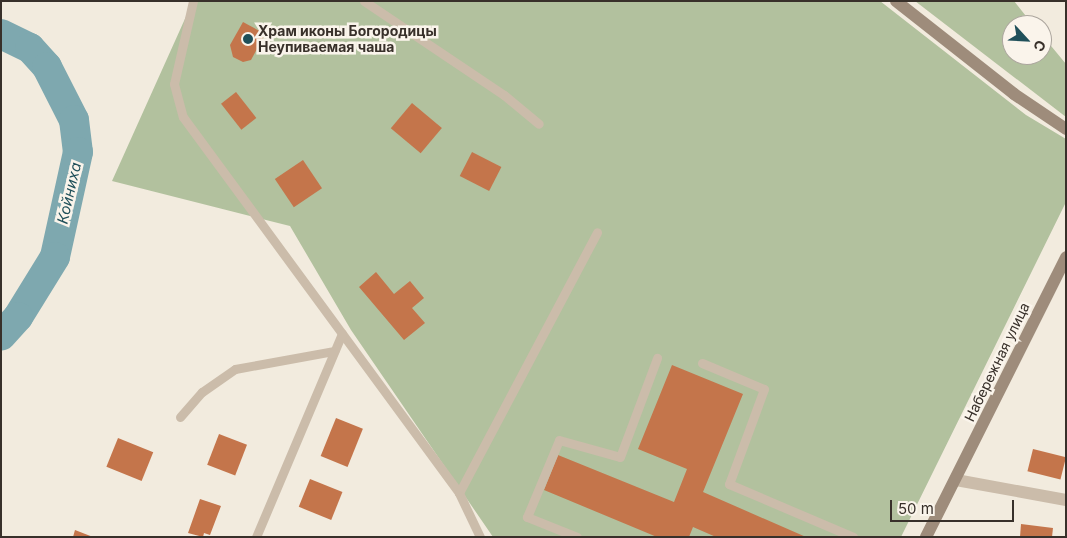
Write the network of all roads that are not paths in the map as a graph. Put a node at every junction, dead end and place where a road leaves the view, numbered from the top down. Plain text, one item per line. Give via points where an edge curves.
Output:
1 (192, 1) edge
2 (364, 1) edge
3 (896, 1) edge
4 (539, 124) dead end
5 (1066, 129) edge
6 (597, 232) dead end
7 (1066, 257) edge
8 (342, 333) junction
9 (334, 351) junction
10 (657, 358) dead end
11 (702, 362) dead end
12 (180, 417) dead end
13 (956, 480) junction
14 (459, 493) junction
15 (1066, 500) edge
16 (256, 537) edge
17 (480, 537) edge
18 (577, 537) edge
19 (853, 537) edge
20 (926, 537) edge

1 - 8 lane via 174,84 183,117
2 - 4 lane via 497,90
3 - 5 street via 1014,94
6 - 14 lane
7 - 13 street, Набережная улица
8 - 9 lane
8 - 14 lane
9 - 12 lane via 235,369 202,392
9 - 16 lane
10 - 18 lane via 620,457 559,440 526,517
11 - 19 lane via 764,389 729,484
13 - 15 street
13 - 20 street, Набережная улица
14 - 17 lane

